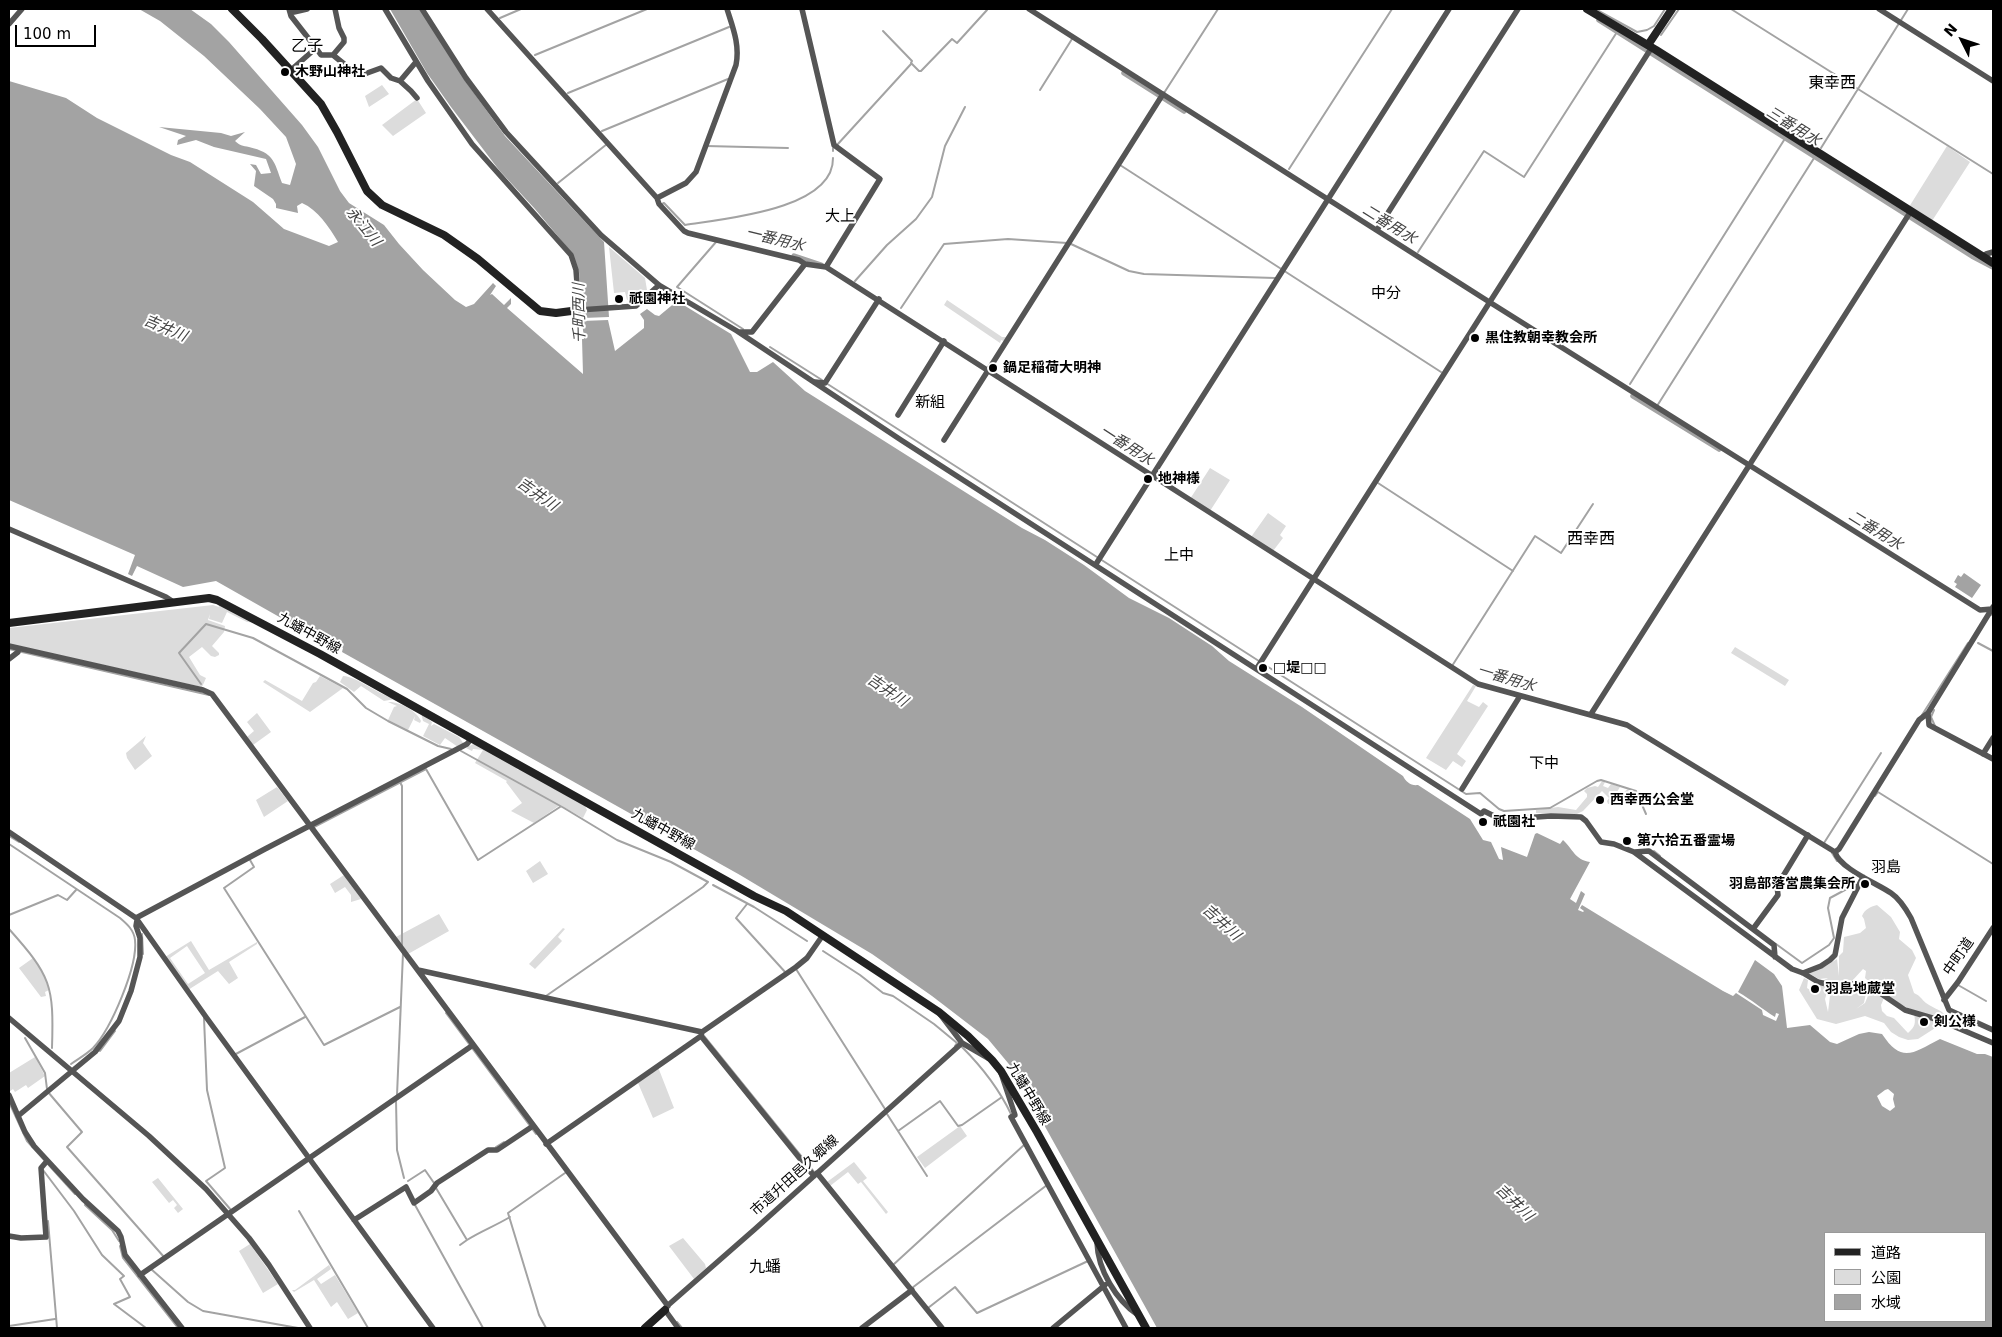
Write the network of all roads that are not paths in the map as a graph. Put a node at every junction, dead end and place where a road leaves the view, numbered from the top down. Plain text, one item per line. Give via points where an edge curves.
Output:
1 (22, 9) edge
2 (232, 9) edge
3 (307, 9) edge
4 (335, 9) edge
5 (385, 9) edge
6 (422, 9) edge
7 (487, 9) edge
8 (727, 9) edge
9 (802, 9) edge
10 (1028, 9) edge
11 (1448, 9) edge
12 (1518, 9) edge
13 (1587, 9) edge
14 (1672, 9) edge
15 (1879, 9) edge
16 (290, 10) edge
17 (9, 24) edge
18 (316, 48) junction
19 (1649, 49) junction
20 (333, 55) junction
21 (416, 62) junction
22 (291, 70) junction
23 (400, 81) junction
24 (1993, 81) edge
25 (1162, 96) junction
26 (417, 98) dead end
27 (1326, 200) junction
28 (658, 201) junction
29 (1911, 211) junction
30 (1377, 230) junction
31 (1993, 252) edge
32 (1983, 256) junction
33 (1993, 263) edge
34 (805, 264) junction
35 (824, 267) junction
36 (659, 284) junction
37 (878, 300) junction
38 (1489, 303) junction
39 (579, 310) junction
40 (737, 331) junction
41 (943, 342) junction
42 (988, 371) junction
43 (813, 382) junction
44 (898, 416) dead end
45 (944, 440) dead end
46 (1749, 464) junction
47 (1152, 476) junction
48 (9, 529) edge
49 (1098, 560) junction
50 (1313, 580) junction
51 (175, 603) junction
52 (1993, 608) edge
53 (9, 623) edge
54 (9, 646) edge
55 (18, 650) junction
56 (9, 658) edge
57 (1259, 664) junction
58 (1519, 697) junction
59 (1928, 713) junction
60 (1590, 714) junction
61 (1993, 738) edge
62 (472, 739) junction
63 (1983, 754) junction
64 (1993, 759) edge
65 (1462, 789) dead end
66 (309, 827) junction
67 (9, 832) edge
68 (1808, 836) junction
69 (1634, 852) junction
70 (1835, 852) junction
71 (1863, 878) junction
72 (137, 919) junction
73 (1754, 928) junction
74 (1993, 928) edge
75 (823, 935) junction
76 (1775, 957) junction
77 (419, 972) junction
78 (1803, 973) junction
79 (1944, 1000) junction
80 (939, 1012) junction
81 (9, 1018) edge
82 (1993, 1030) edge
83 (702, 1034) junction
84 (962, 1043) junction
85 (1993, 1043) edge
86 (472, 1046) junction
87 (992, 1060) junction
88 (72, 1070) junction
89 (1001, 1071) junction
90 (9, 1095) edge
91 (18, 1116) junction
92 (532, 1127) junction
93 (546, 1144) junction
94 (309, 1158) junction
95 (45, 1162) junction
96 (815, 1175) junction
97 (228, 1214) junction
98 (354, 1220) junction
99 (9, 1236) edge
100 (1097, 1238) junction
101 (140, 1275) junction
102 (1105, 1284) junction
103 (910, 1291) junction
104 (666, 1308) junction
105 (1140, 1316) junction
106 (182, 1328) edge
107 (310, 1328) edge
108 (433, 1328) edge
109 (645, 1328) edge
110 (678, 1328) edge
111 (862, 1328) edge
112 (942, 1328) edge
113 (1053, 1328) edge
114 (1126, 1328) edge
115 (1146, 1328) edge

1 - 17 street
2 - 22 main road
3 - 16 street
4 - 20 street via 344,42
5 - 21 street
6 - 36 street via 466,78 506,132 601,235
7 - 28 street
8 - 28 street via 737,40 736,65 696,172 686,183
9 - 35 street via 834,145 880,179
10 - 25 street
11 - 27 street
12 - 30 street
13 - 19 main road
14 - 19 main road
15 - 24 street
16 - 18 street via 291,16
18 - 20 street via 321,55
18 - 22 street
19 - 29 main road
19 - 38 street
20 - 23 street via 359,76 381,68 391,78
21 - 23 street
21 - 39 street via 472,144 571,255 576,270
22 - 39 main road via 321,104 367,191 382,205 444,235 540,310
23 - 26 street
25 - 27 street
25 - 42 street
27 - 30 street
27 - 47 street
28 - 34 street via 688,233
29 - 32 main road
29 - 46 street
30 - 38 street
31 - 32 street
32 - 33 main road
34 - 35 street
34 - 40 street via 752,332
35 - 37 street
36 - 39 street via 636,306
36 - 40 street
37 - 41 street
37 - 43 street via 825,382
38 - 46 street
38 - 50 street
40 - 43 street
41 - 42 street
41 - 44 street
42 - 45 street
42 - 47 street
43 - 49 street
46 - 52 street via 1980,610
46 - 60 street
47 - 49 street
47 - 50 street
48 - 51 street
49 - 57 street
50 - 57 street
50 - 58 street via 1478,684
51 - 53 main road, 九蟠中野線
51 - 62 main road, 九蟠中野線 via 209,598 221,601
52 - 59 street
54 - 55 street
55 - 56 street
55 - 66 street via 209,692
57 - 69 street via 1481,814 1509,819 1580,817 1601,842
58 - 60 street
58 - 65 street
59 - 63 street via 1929,725
59 - 70 street via 1919,720
60 - 68 street via 1627,725
61 - 63 street
62 - 66 street
62 - 75 main road, 九蟠中野線 via 786,911
63 - 64 street
66 - 72 street
66 - 77 street
67 - 72 street
68 - 70 street
68 - 73 street via 1777,886 1778,895
69 - 73 street via 1649,851
69 - 76 street
70 - 71 street via 1838,859
71 - 78 street via 1842,918 1835,955 1821,966
71 - 79 street via 1892,893 1903,905
72 - 88 street via 140,957 119,1021 100,1047
72 - 94 street
73 - 76 street via 1774,945
74 - 79 street, 中町道
75 - 80 main road, 九蟠中野線
75 - 83 street via 807,958
76 - 78 street
77 - 83 street
77 - 86 street
78 - 85 street via 1818,982 1854,984 1880,993 1905,1010 1939,1020
79 - 82 street via 1950,1011
80 - 84 street
80 - 87 main road, 九蟠中野線
81 - 88 street
83 - 93 street
83 - 96 street
84 - 87 street
84 - 96 street, 市道升田邑久郷線
86 - 92 street
86 - 94 street
87 - 89 main road, 九蟠中野線
88 - 91 street
88 - 97 street via 183,1166
89 - 100 main road, 九蟠中野線
89 - 102 street via 1015,1115 1011,1117
90 - 91 street
91 - 95 street
92 - 93 street
92 - 98 street via 497,1150 488,1150 414,1202 406,1187
93 - 104 street
94 - 97 street
94 - 98 street
95 - 99 street via 41,1168 46,1237
95 - 101 street via 118,1231 125,1255
96 - 103 street
96 - 104 street, 市道升田邑久郷線
97 - 101 street
97 - 107 street via 269,1265
98 - 108 street
100 - 102 street
100 - 105 main road, 九蟠中野線
101 - 106 street
102 - 105 street
102 - 113 street
102 - 114 street
103 - 111 street
103 - 112 street
104 - 109 main road, 市道升田邑久郷線
104 - 110 street
105 - 115 main road, 九蟠中野線

